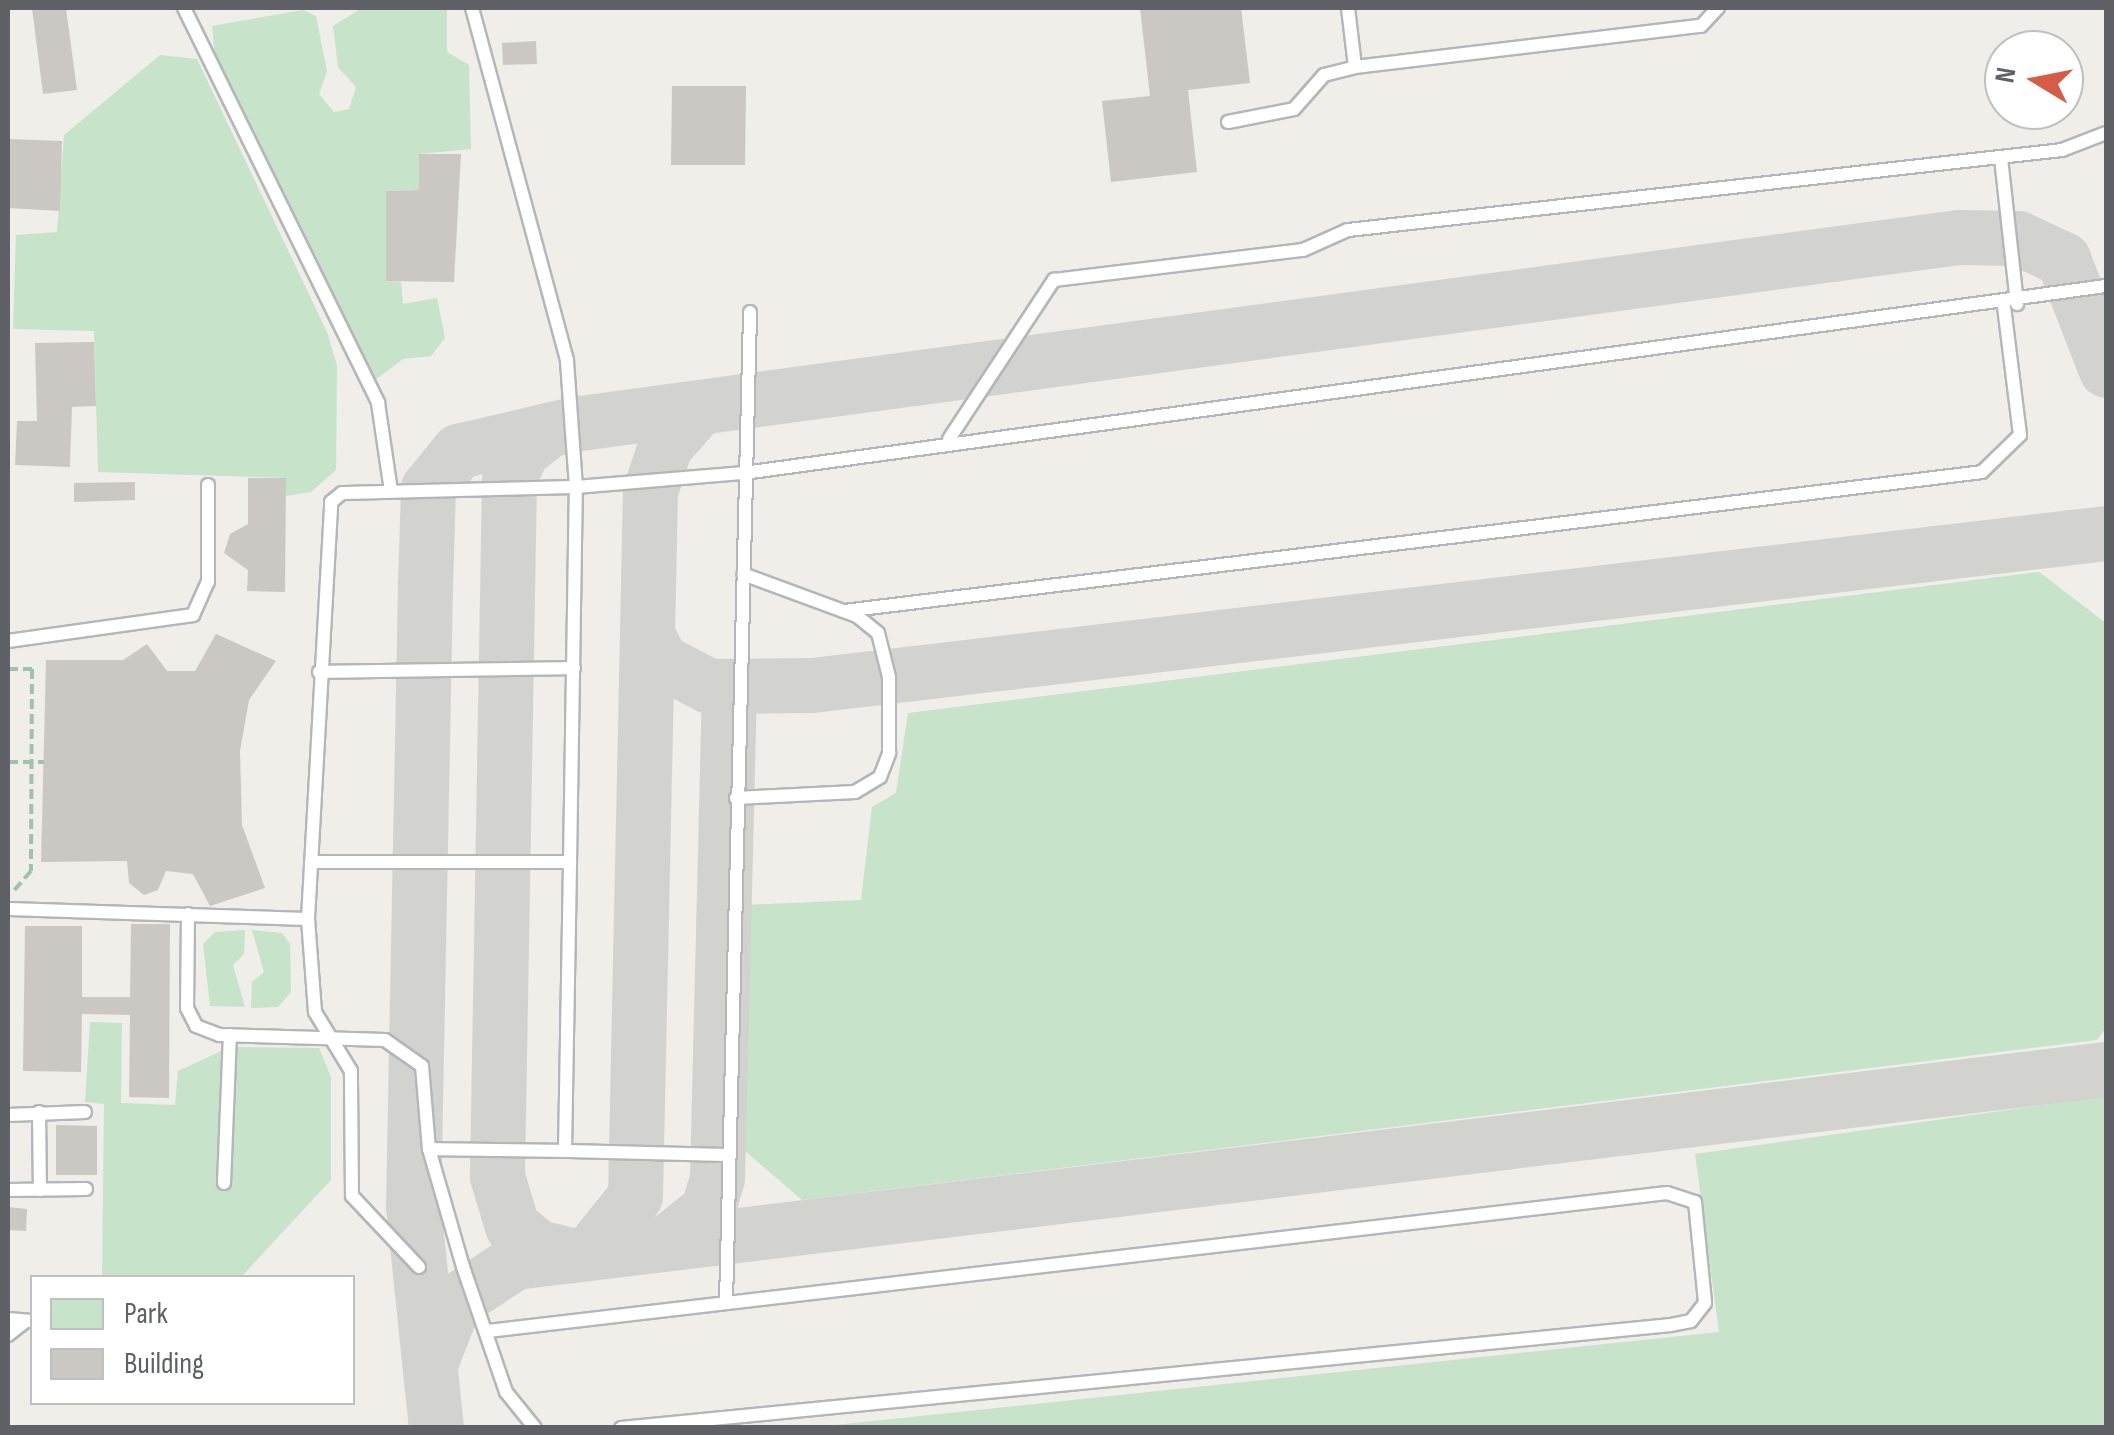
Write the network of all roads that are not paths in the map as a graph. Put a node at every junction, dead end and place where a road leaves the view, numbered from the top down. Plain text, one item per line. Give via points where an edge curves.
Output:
1 (184, 8) edge
2 (472, 8) edge
3 (1348, 8) edge
4 (1718, 8) edge
5 (1355, 67) junction
6 (1228, 122) dead end
7 (2106, 133) edge
8 (2001, 158) junction
9 (2106, 286) edge
10 (2010, 305) junction
11 (750, 312) dead end
12 (949, 439) junction
13 (744, 472) junction
14 (208, 485) dead end
15 (576, 487) junction
16 (391, 491) junction
17 (743, 574) junction
18 (844, 610) junction
19 (8, 640) edge
20 (574, 668) junction
21 (319, 672) junction
22 (736, 798) junction
23 (311, 862) junction
24 (570, 862) junction
25 (8, 909) edge
26 (188, 914) junction
27 (308, 919) junction
28 (324, 1034) junction
29 (230, 1035) junction
30 (39, 1112) junction
31 (85, 1112) dead end
32 (8, 1114) edge
33 (429, 1149) junction
34 (565, 1150) junction
35 (729, 1155) junction
36 (224, 1183) dead end
37 (86, 1189) dead end
38 (8, 1190) edge
39 (40, 1190) junction
40 (419, 1267) dead end
41 (726, 1304) junction
42 (8, 1320) edge
43 (30, 1321) edge
44 (488, 1331) junction
45 (8, 1336) edge
46 (535, 1428) edge
47 (621, 1428) edge

1 - 16 lane via 378,403
2 - 15 lane via 567,360
3 - 5 lane
4 - 5 lane via 1701,26
5 - 6 lane via 1324,76 1294,109
7 - 8 lane
8 - 10 lane
8 - 12 lane via 1348,230 1303,250 1054,280
9 - 10 lane
10 - 12 lane
10 - 18 lane via 2020,436 1982,472
11 - 13 lane
12 - 13 lane
13 - 15 lane
13 - 17 lane
14 - 19 lane via 208,582 193,616
15 - 16 lane
15 - 20 lane
16 - 21 lane via 331,502
17 - 18 lane
17 - 22 lane
18 - 22 lane via 867,623 886,650 886,767 855,792
20 - 21 lane
20 - 24 lane
21 - 23 lane
22 - 35 lane
23 - 24 lane
23 - 27 lane
24 - 34 lane
25 - 26 lane
26 - 27 lane
26 - 29 lane via 187,1008 196,1026
27 - 28 lane
28 - 29 lane
28 - 33 lane via 392,1041 417,1060
28 - 40 lane via 351,1071 352,1196
29 - 36 lane
30 - 31 lane
30 - 32 lane
30 - 39 lane
33 - 34 lane
33 - 44 lane
34 - 35 lane
35 - 41 lane
37 - 39 lane
38 - 39 lane
41 - 44 lane
41 - 47 lane via 1680,1192 1696,1202 1706,1290 1702,1312 1671,1325
42 - 43 lane
43 - 45 lane
44 - 46 lane via 506,1392

